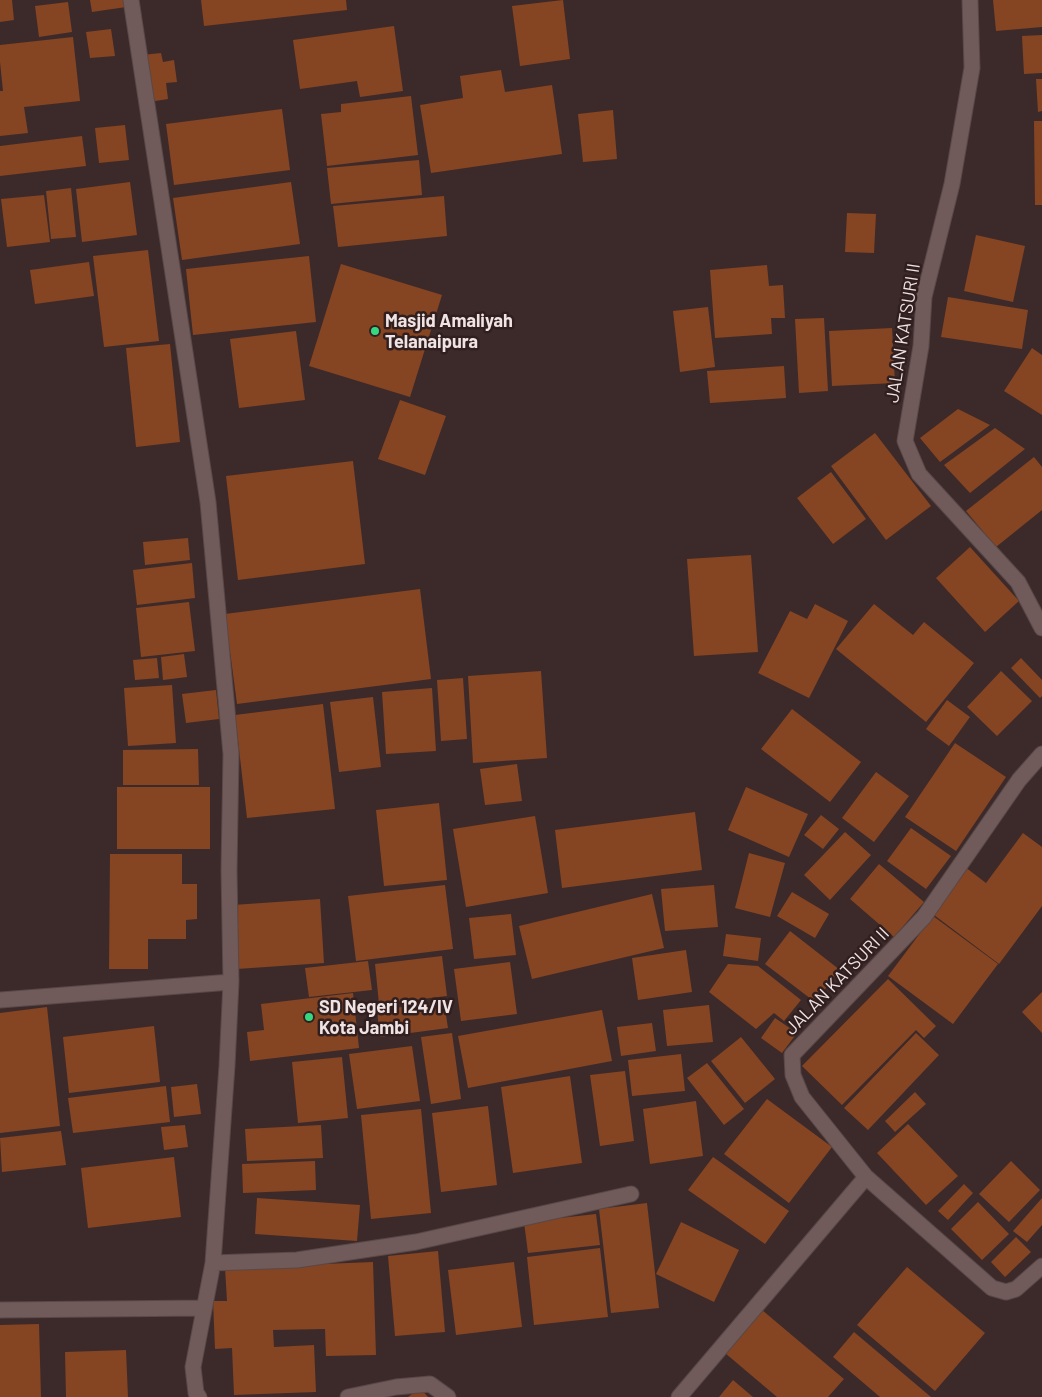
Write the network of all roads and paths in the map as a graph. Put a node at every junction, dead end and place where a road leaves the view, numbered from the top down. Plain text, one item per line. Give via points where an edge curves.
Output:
1 (131, 0) edge
2 (970, 0) edge
3 (1042, 628) edge
4 (1042, 754) edge
5 (231, 982) junction
6 (0, 1000) edge
7 (866, 1177) junction
8 (631, 1194) dead end
9 (213, 1263) junction
10 (1042, 1266) edge
11 (204, 1308) junction
12 (0, 1310) edge
13 (199, 1397) edge
14 (348, 1397) edge
15 (448, 1397) edge
16 (679, 1397) edge

1 - 5 street via 208,502 231,754
2 - 3 street, JALAN KATSURI II via 972,68 952,184 924,297 921,346 905,441 919,474 1018,582
4 - 7 street, JALAN KATSURI II via 1019,780 924,917 792,1055 793,1075 802,1097
5 - 6 street
5 - 9 street
7 - 10 street, JALAN KATSURI II via 992,1288 1006,1292 1016,1289
7 - 16 street
8 - 9 street via 416,1242 297,1260
9 - 11 street
11 - 12 street
11 - 13 street via 193,1367
14 - 15 street via 430,1384

